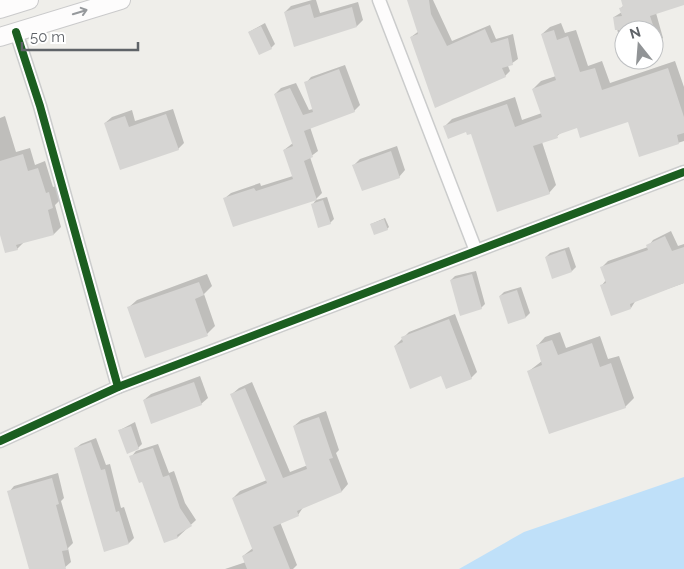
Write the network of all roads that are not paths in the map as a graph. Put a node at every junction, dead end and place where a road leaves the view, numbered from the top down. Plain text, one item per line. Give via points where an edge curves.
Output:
1 (29, 0) edge
2 (121, 0) edge
3 (379, 0) edge
4 (0, 9) edge
5 (8, 35) edge
6 (684, 172) edge
7 (476, 252) junction
8 (118, 387) junction
9 (0, 441) edge

1 - 4 main road
5 -> 2 main road
3 - 7 street
5 - 8 street via 40,106
6 - 7 street
7 - 8 street
8 - 9 street

